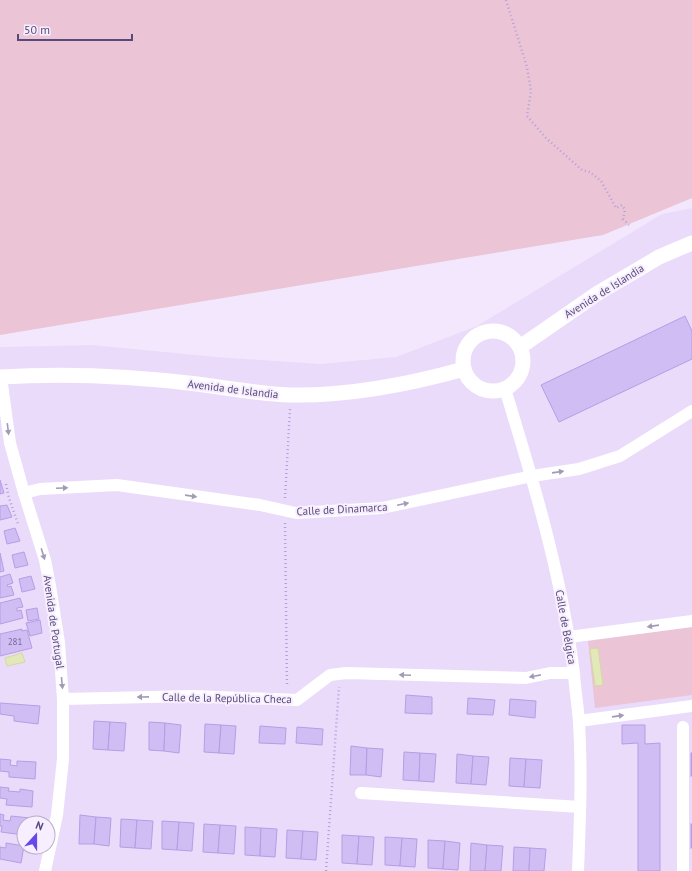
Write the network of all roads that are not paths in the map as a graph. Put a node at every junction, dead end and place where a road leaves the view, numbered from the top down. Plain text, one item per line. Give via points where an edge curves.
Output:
1 (692, 243) edge
2 (520, 347) junction
3 (464, 369) junction
4 (1, 377) edge
5 (505, 389) junction
6 (692, 411) edge
7 (532, 476) junction
8 (24, 493) junction
9 (692, 621) edge
10 (569, 637) junction
11 (573, 673) junction
12 (64, 699) junction
13 (692, 706) edge
14 (579, 721) junction
15 (683, 727) dead end
16 (361, 792) dead end
17 (688, 803) edge
18 (580, 807) junction
19 (45, 871) edge
20 (578, 871) edge
21 (683, 871) edge

1 - 2 street, Avenida de Islandia via 659,257 598,293
2 - 3 street via 503,333 482,333 467,346 463,357
2 - 5 street via 523,358 522,371 515,382
3 - 4 street, Avenida de Islandia via 394,386 344,393 290,395 112,377
3 - 5 street via 467,377 477,386 491,391
4 -> 8 street, Avenida de Portugal via 10,443
5 - 7 street, Calle de Bélgica
7 -> 6 street, Calle de Dinamarca via 579,469 620,456
8 -> 7 street, Calle de Dinamarca via 40,489 117,485 260,505 296,513 382,508
7 - 10 street, Calle de Bélgica via 555,566
8 -> 12 street, Avenida de Portugal via 45,560 59,643
9 -> 10 street
10 - 11 street, Calle de Bélgica
11 -> 12 street, Calle de la República Checa via 526,678 346,673 330,675 298,700 192,696
11 - 14 street, Calle de Bélgica
12 - 19 street, Avenida de Portugal via 57,815
14 -> 13 street
14 - 18 street, Calle de Bélgica
15 - 17 street
16 - 18 street
17 - 21 street
18 - 20 street, Calle de Bélgica

